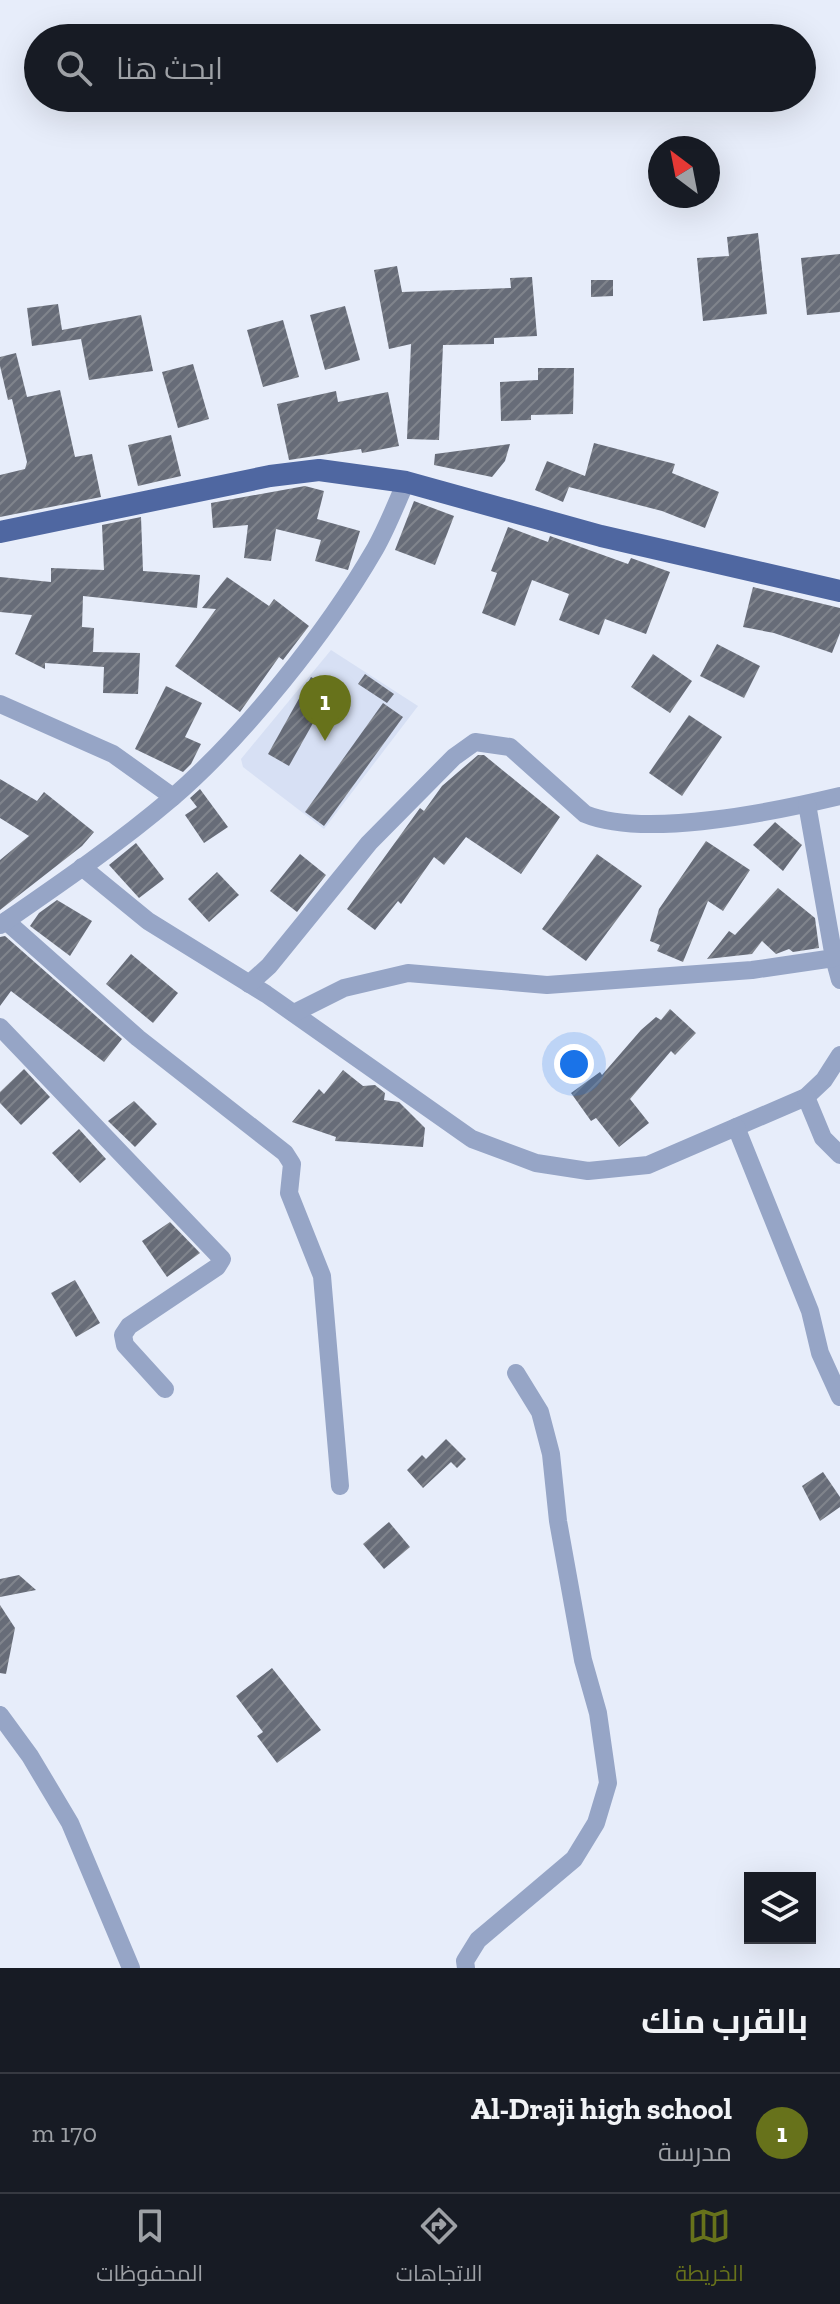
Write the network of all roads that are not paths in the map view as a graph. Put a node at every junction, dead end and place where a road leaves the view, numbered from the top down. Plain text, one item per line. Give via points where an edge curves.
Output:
1 (406, 482) junction
2 (543, 519) junction
3 (0, 532) edge
4 (840, 576) edge
5 (840, 591) edge
6 (0, 704) edge
7 (840, 796) edge
8 (173, 797) junction
9 (807, 804) junction
10 (82, 867) junction
11 (3, 923) edge
12 (834, 958) junction
13 (840, 980) edge
14 (249, 984) junction
15 (294, 1013) junction
16 (0, 1027) edge
17 (840, 1055) edge
18 (806, 1097) junction
19 (736, 1127) junction
20 (840, 1155) edge
21 (516, 1373) dead end
22 (165, 1389) dead end
23 (840, 1397) edge
24 (340, 1486) dead end
25 (0, 1715) edge
26 (131, 1968) edge
27 (466, 1968) edge

1 - 2 main road
1 - 3 main road via 319,470 297,472
1 - 8 street via 376,547 321,631 223,749
2 - 4 main road via 598,524
2 - 5 main road
6 - 8 street via 113,754
7 - 9 street
8 - 10 street
9 - 12 street
9 - 14 street via 713,819 597,819 510,747 475,742 369,843
10 - 11 street
10 - 14 street via 148,921
11 - 24 street via 292,1164 289,1193 322,1276
12 - 13 street
12 - 15 street via 752,970 547,985 408,973 344,988
14 - 15 street
15 - 19 street via 472,1139 536,1163 588,1171 648,1165
16 - 22 street via 222,1259 123,1335 125,1345
17 - 18 street
18 - 19 street
18 - 20 street via 823,1138
19 - 23 street
21 - 27 street via 540,1412 551,1454 558,1521 608,1783 596,1823 574,1859 478,1940
25 - 26 street via 70,1823

